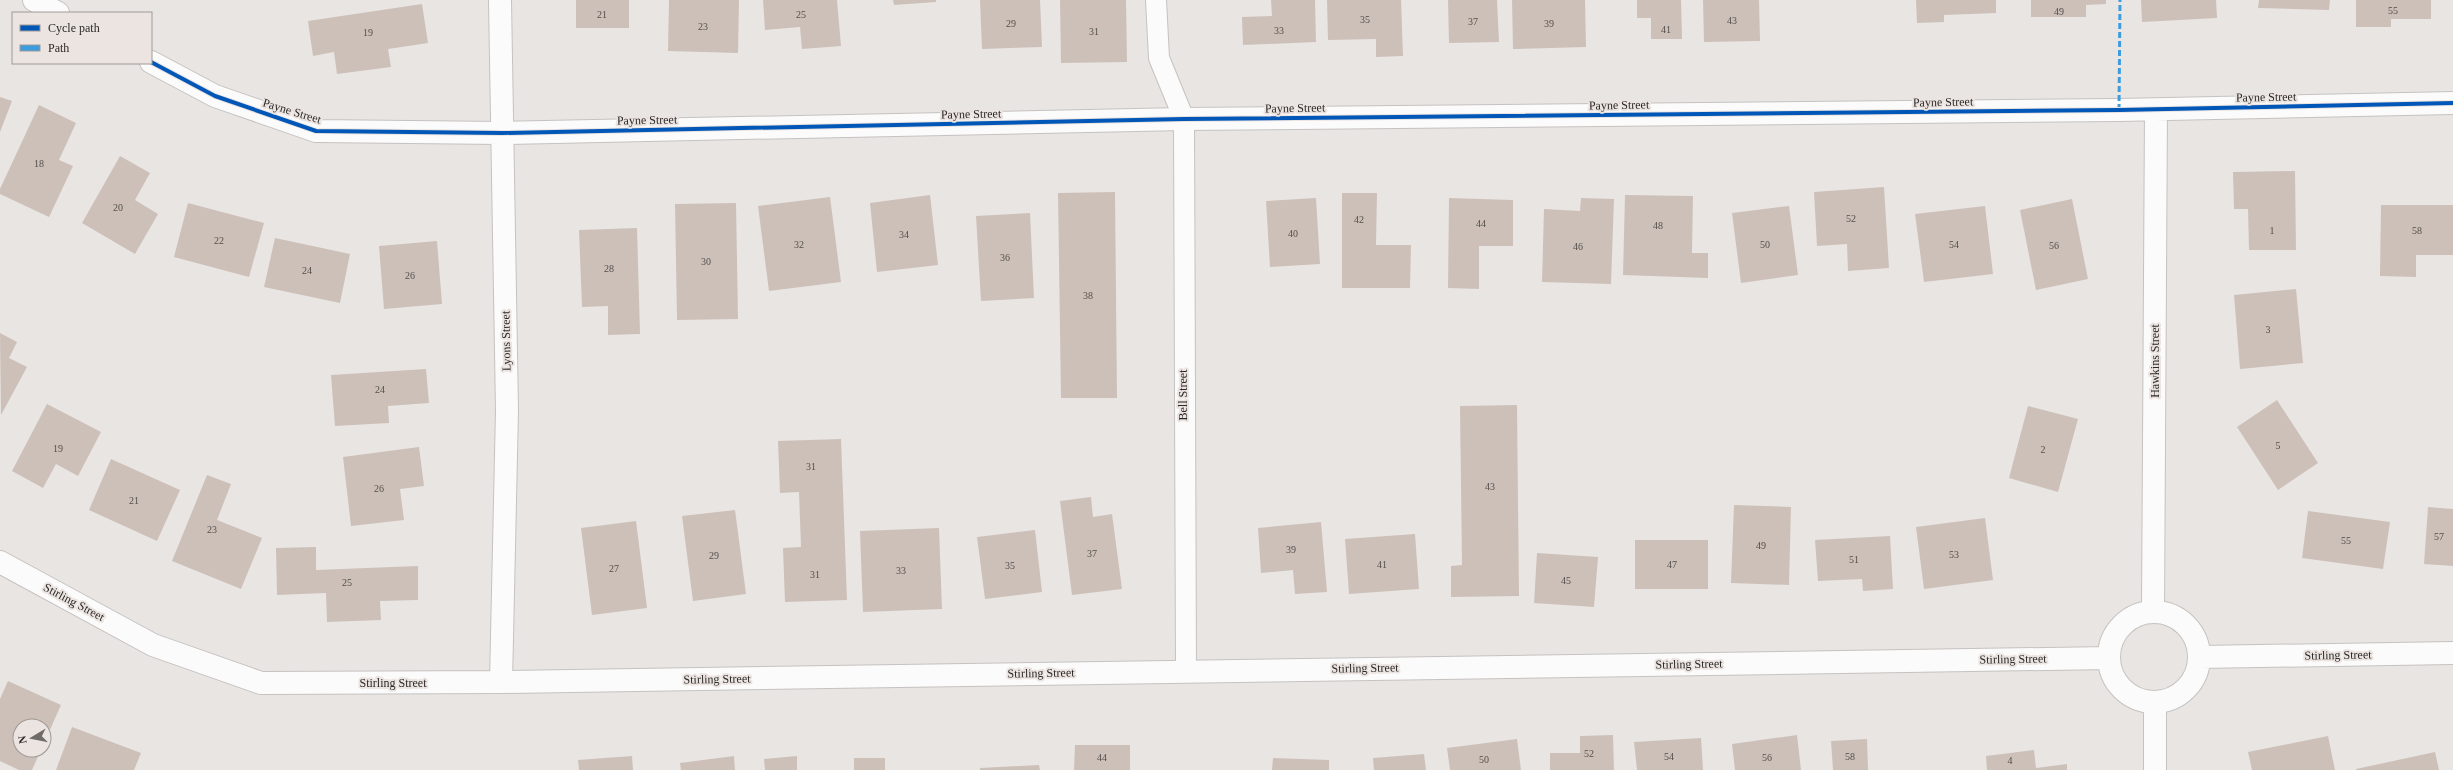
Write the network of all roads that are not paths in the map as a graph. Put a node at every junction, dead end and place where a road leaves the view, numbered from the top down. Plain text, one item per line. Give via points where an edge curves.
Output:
1 (34, 0) edge
2 (500, 0) edge
3 (1156, 0) edge
4 (56, 12) edge
5 (152, 63) edge
6 (2453, 103) edge
7 (2156, 110) junction
8 (1184, 119) junction
9 (502, 134) junction
10 (0, 562) edge
11 (2153, 612) junction
12 (2453, 653) edge
13 (2200, 657) junction
14 (2109, 658) junction
15 (1186, 671) junction
16 (501, 682) junction
17 (2155, 702) junction
18 (2155, 770) edge

1 - 4 street
2 - 9 street, Lyons Street
3 - 8 lane via 1159,58
5 - 9 street, Payne Street via 215,96 316,131
6 - 7 street, Payne Street
7 - 8 street, Payne Street
7 - 11 street, Hawkins Street
8 - 9 street, Payne Street
8 - 15 lane, Bell Street
9 - 16 street, Lyons Street via 507,410
10 - 16 street, Stirling Street via 153,645 261,683
11 - 13 street via 2167,614 2180,620 2197,642
11 - 14 street via 2140,614 2127,621 2117,631 2111,644
12 - 13 street, Stirling Street
13 - 17 street via 2191,683 2175,696
14 - 15 street, Stirling Street
14 - 17 street via 2115,678 2128,694 2141,700
15 - 16 street, Stirling Street
17 - 18 street

